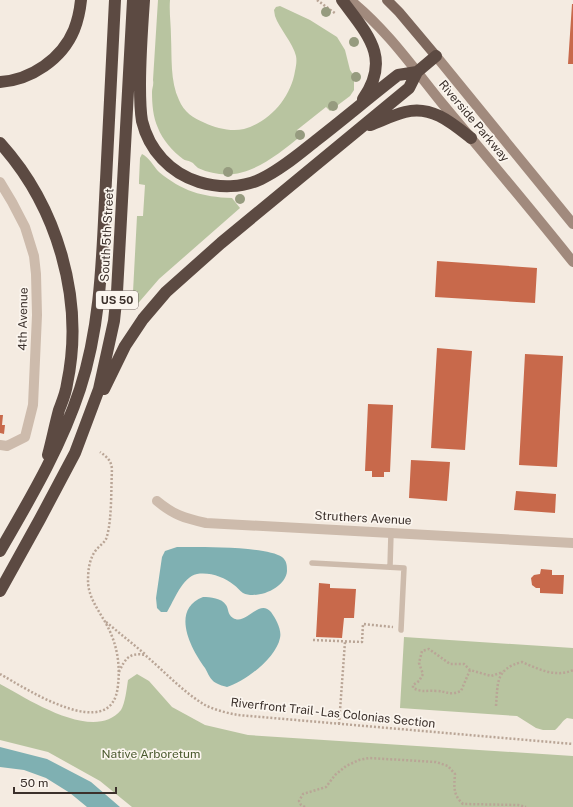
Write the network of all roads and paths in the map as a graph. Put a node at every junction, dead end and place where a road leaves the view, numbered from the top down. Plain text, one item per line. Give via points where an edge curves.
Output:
1 (81, 0) edge
2 (115, 0) edge
3 (133, 0) edge
4 (144, 0) edge
5 (342, 0) edge
6 (350, 0) edge
7 (387, 0) edge
8 (436, 56) junction
9 (417, 72) junction
10 (0, 82) edge
11 (356, 108) junction
12 (361, 128) junction
13 (471, 138) junction
14 (0, 143) edge
15 (0, 182) edge
16 (573, 224) edge
17 (573, 262) edge
18 (80, 438) junction
19 (0, 445) edge
20 (100, 452) dead end
21 (42, 479) junction
22 (157, 501) dead end
23 (391, 533) junction
24 (573, 543) edge
25 (0, 551) edge
26 (312, 563) dead end
27 (390, 568) junction
28 (0, 591) edge
29 (104, 620) junction
30 (401, 628) joint
31 (313, 640) dead end
32 (345, 642) junction
33 (145, 655) junction
34 (470, 670) junction
35 (573, 670) edge
36 (119, 672) junction
37 (503, 672) junction
38 (0, 674) edge
39 (496, 706) dead end
40 (339, 724) junction
41 (573, 744) edge
42 (305, 807) edge
43 (526, 807) edge

1 - 10 highway via 74,30 51,62 21,78
2 - 21 highway, South 5th Street / US 50 via 102,259 95,322 81,388 65,432
3 - 18 highway, South 5th Street / US 50 via 115,314 99,389
4 - 11 highway via 140,61 142,120 149,140 163,160 191,180 238,186 261,179 284,165
5 - 11 highway via 370,41 376,61 370,88
6 - 9 main road, Riverside Parkway via 380,26
7 - 8 main road, Riverside Parkway
8 - 9 highway
8 - 16 main road, Riverside Parkway
9 - 11 highway via 398,75
9 - 12 highway via 409,88
9 - 13 main road, Riverside Parkway
12 - 13 highway via 405,112 418,110 443,117
12 - 18 highway via 221,243 154,304 125,346
13 - 17 main road, Riverside Parkway
14 - 21 highway via 25,175 49,218 69,290 73,335 68,384
15 - 19 street, 4th Avenue via 25,227 34,256 37,315 33,405 25,437 7,446
18 - 28 highway, South 5th Street / US 50 via 75,453
20 - 29 path via 107,457 112,469 109,526 107,537 91,559 88,581 92,600
21 - 25 highway, South 5th Street / US 50
22 - 23 street, Struthers Avenue via 170,512 206,523
23 - 24 street, Struthers Avenue
23 - 27 lane
26 - 27 lane
27 - 30 lane via 404,568
29 - 33 path, Riverfront Trail - Las Colonias Section
29 - 36 path via 116,647
30 - 32 path via 363,624 362,642
31 - 32 path
32 - 40 path
33 - 36 path via 133,654 123,663
33 - 40 path, Riverfront Trail - Las Colonias Section via 192,695 216,709 238,715
34 - 34 path via 464,664 450,664 429,649 422,651 419,663 424,674 413,684 413,688 422,692 454,694 461,691
34 - 37 path via 491,676
35 - 37 path via 537,670 522,662
36 - 38 path via 114,701 108,707 87,713 72,710 46,699
37 - 39 path via 498,679
40 - 41 path, Riverfront Trail - Las Colonias Section
42 - 43 path via 299,800 303,794 326,787 346,766 369,758 436,762 448,766 455,774 456,798 463,804 518,804

